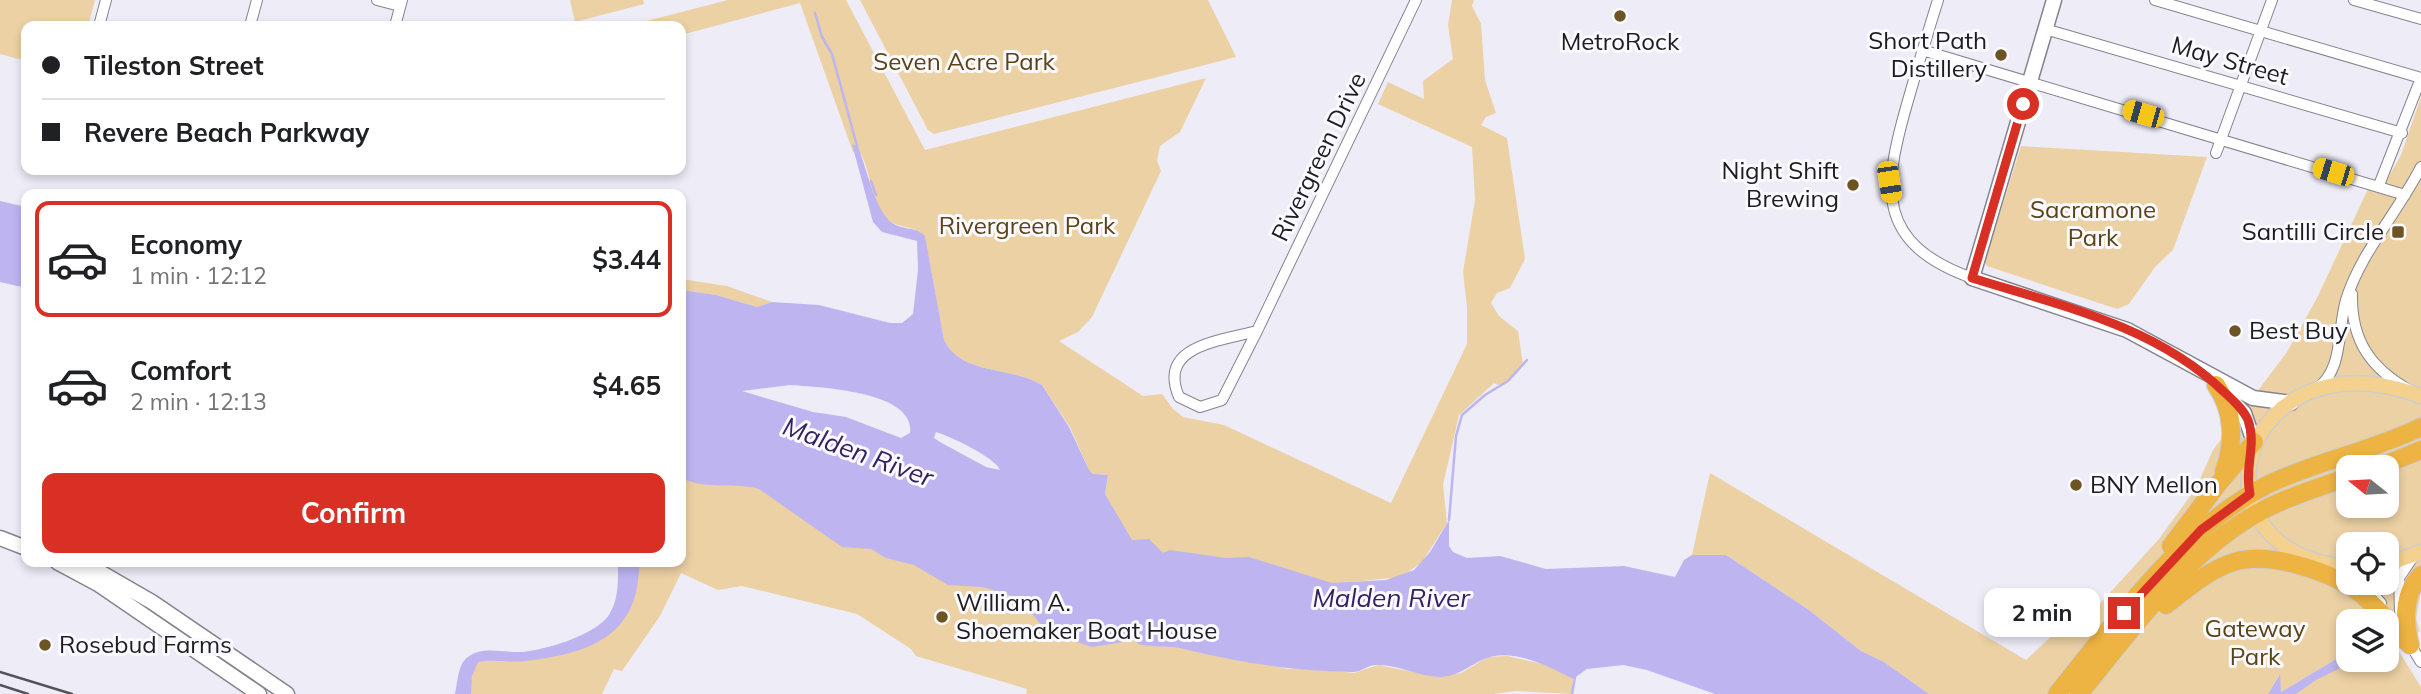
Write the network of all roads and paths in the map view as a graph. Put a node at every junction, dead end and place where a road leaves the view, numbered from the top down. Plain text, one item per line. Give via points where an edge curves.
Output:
1 (106, 0) edge
2 (257, 0) edge
3 (377, 0) edge
4 (1416, 0) edge
5 (1938, 0) edge
6 (2054, 0) edge
7 (2272, 0) edge
8 (2354, 0) edge
9 (2155, 1) edge
10 (401, 3) edge
11 (2421, 19) edge
12 (100, 21) edge
13 (251, 21) edge
14 (396, 21) edge
15 (2045, 29) junction
16 (2260, 32) junction
17 (1923, 50) junction
18 (2421, 78) edge
19 (2029, 82) junction
20 (2241, 86) junction
21 (2402, 133) junction
22 (2222, 138) junction
23 (2216, 153) dead end
24 (2421, 167) edge
25 (2379, 185) junction
26 (2405, 195) junction
27 (2357, 275) junction
28 (1972, 278) junction
29 (1257, 331) junction
30 (2200, 369) junction
31 (2216, 384) junction
32 (2312, 392) junction
33 (2421, 396) edge
34 (2291, 403) junction
35 (2421, 427) edge
36 (2254, 442) junction
37 (2421, 450) edge
38 (2399, 459) edge
39 (2336, 482) edge
40 (2218, 484) junction
41 (2250, 494) junction
42 (2258, 513) junction
43 (0, 538) edge
44 (21, 546) edge
45 (2419, 553) edge
46 (2315, 560) junction
47 (2399, 560) edge
48 (2336, 564) edge
49 (66, 567) edge
50 (88, 567) edge
51 (2336, 569) edge
52 (2421, 575) edge
53 (2372, 595) edge
54 (2106, 635) junction
55 (2123, 641) junction
56 (2410, 645) junction
57 (2421, 662) edge
58 (259, 694) edge
59 (287, 694) edge
60 (2057, 694) edge
61 (2079, 694) edge

1 - 12 street
2 - 13 street
3 - 10 street
4 - 29 street, Rivergreen Drive
5 - 17 street
6 - 15 main road
7 - 16 street
8 - 11 street
9 - 16 street
10 - 14 street
15 - 19 main road
15 - 20 street, May Street
16 - 18 street
16 - 20 street
17 - 19 street
17 - 28 street via 1892,155 1890,191 1903,230 1934,262
18 - 21 street
19 - 22 street
19 - 28 main road
20 - 21 street, May Street
20 - 22 street
21 - 25 street
22 - 23 street
22 - 25 street
24 - 26 street
25 - 26 street
26 - 27 street
27 - 32 street via 2344,308 2333,372
27 - 33 street via 2352,312 2363,349 2382,372
28 - 30 main road via 2116,325
29 - 29 street, Rivergreen Drive via 1188,351 1176,364 1173,382 1180,397 1200,407 1222,400
30 - 31 main road
30 - 34 main road via 2253,398
31 - 36 main road via 2244,413
31 - 40 highway via 2232,431 2229,457
32 - 33 main road via 2371,384
32 - 34 main road
34 - 36 main road via 2267,422
35 - 41 highway
36 - 40 highway
36 - 41 main road via 2248,471
37 - 38 highway
39 - 42 highway
40 - 54 highway
41 - 42 main road
41 - 54 highway via 2194,536
42 - 46 main road via 2278,538
42 - 55 highway via 2204,554
43 - 44 main road
45 - 47 main road
45 - 56 street via 2404,566 2399,582 2400,612
46 - 48 main road
46 - 51 street
49 - 58 main road
50 - 59 main road via 152,602
52 - 56 highway via 2408,599
53 - 56 street
54 - 60 highway
55 - 56 highway via 2208,574 2257,558 2285,562 2351,588
55 - 61 highway
56 - 57 street

